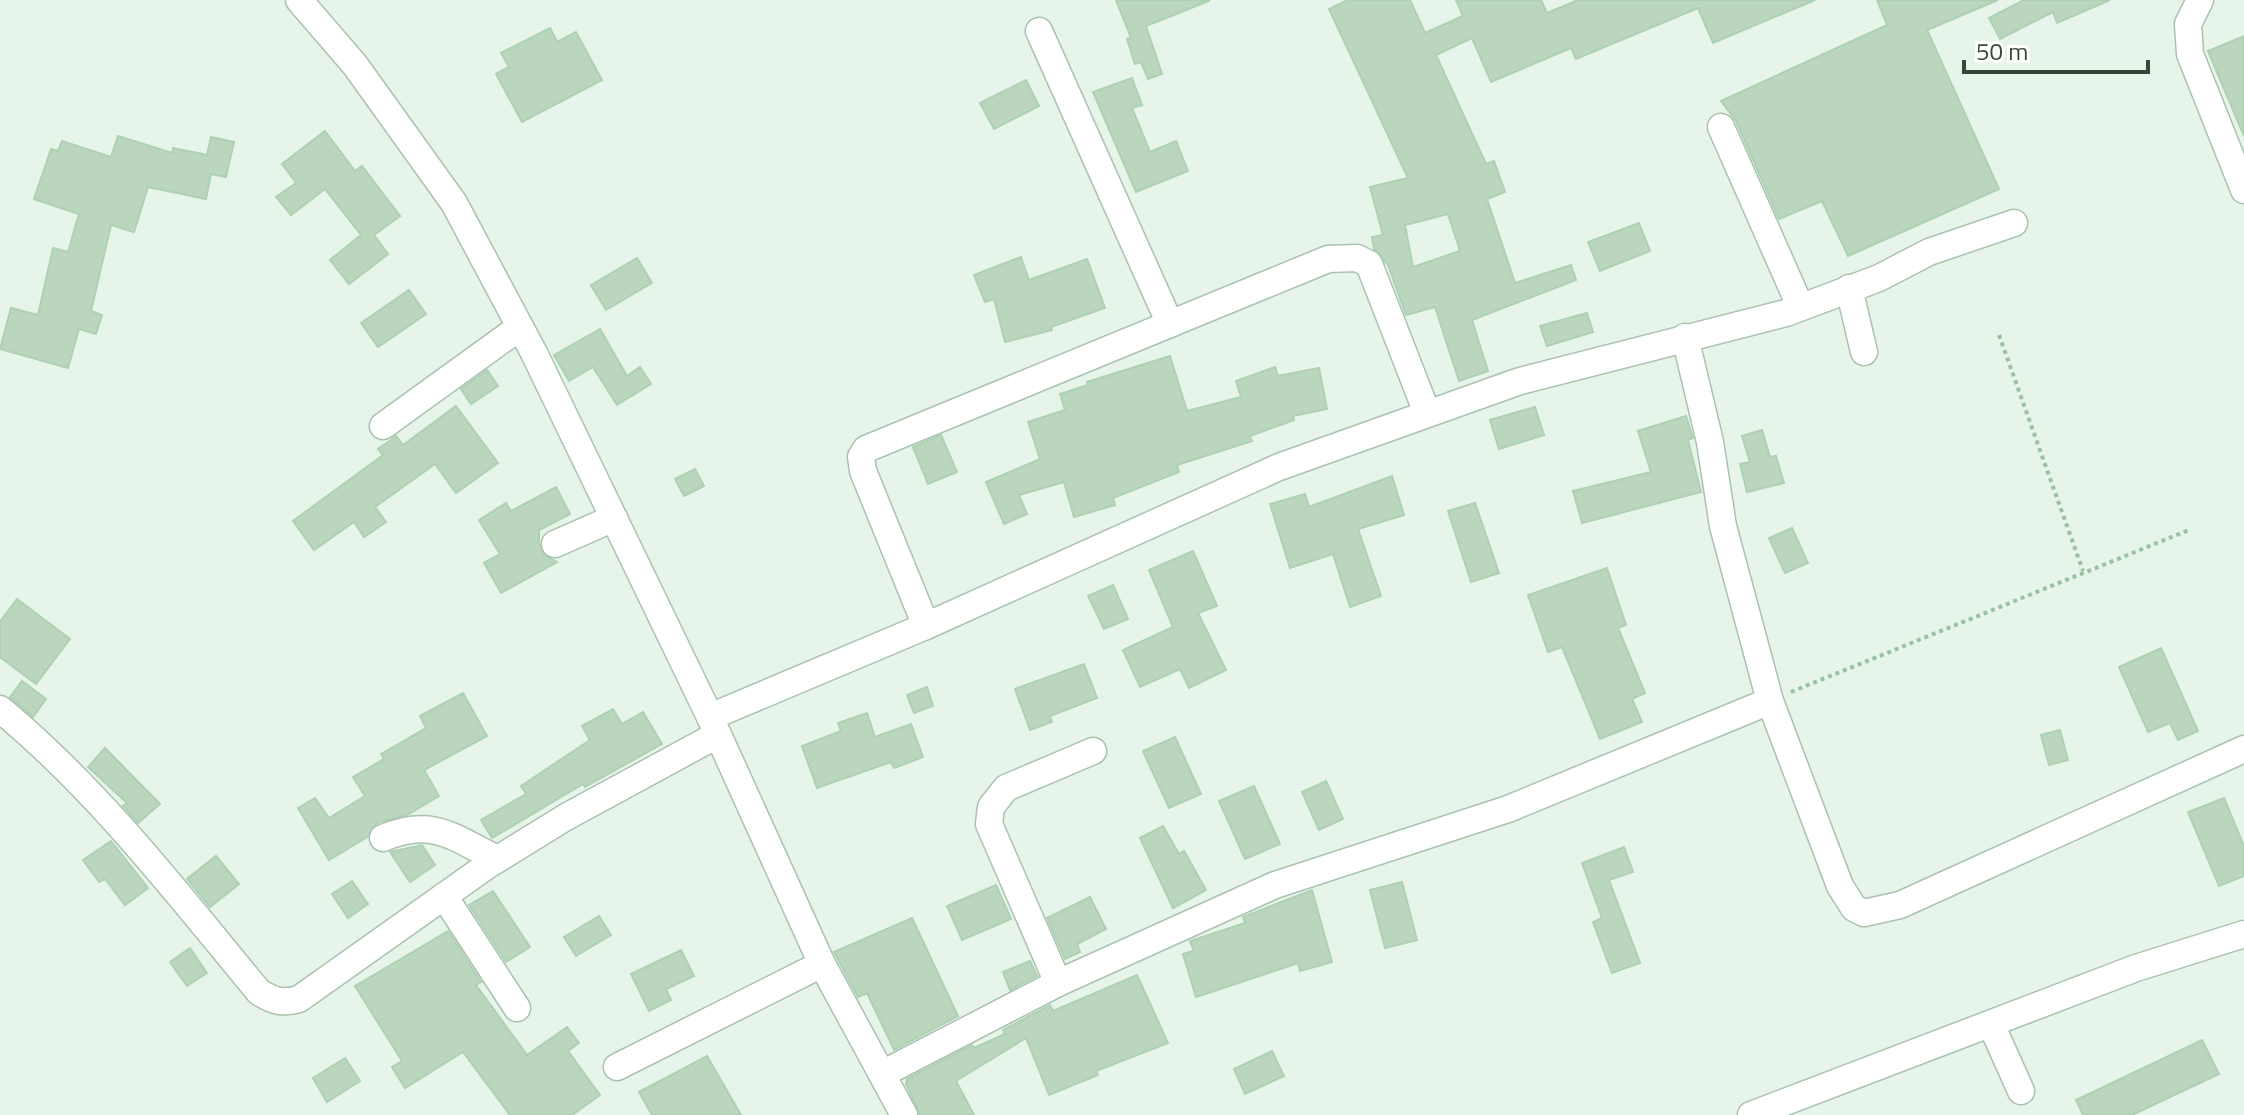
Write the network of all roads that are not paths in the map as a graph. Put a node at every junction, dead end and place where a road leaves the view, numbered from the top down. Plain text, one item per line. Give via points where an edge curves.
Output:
1 (299, 0) edge
2 (2200, 0) edge
3 (1039, 31) dead end
4 (1721, 127) dead end
5 (2244, 190) edge
6 (2014, 223) dead end
7 (1849, 288) junction
8 (1800, 306) junction
9 (1170, 324) junction
10 (520, 327) junction
11 (1685, 337) junction
12 (1864, 352) dead end
13 (1427, 413) junction
14 (383, 426) dead end
15 (614, 518) junction
16 (555, 544) dead end
17 (926, 626) junction
18 (1770, 701) junction
19 (9, 716) edge
20 (714, 726) junction
21 (2244, 749) edge
22 (1093, 751) dead end
23 (383, 838) dead end
24 (497, 859) junction
25 (444, 896) junction
26 (2244, 934) edge
27 (822, 964) junction
28 (1058, 983) junction
29 (517, 1008) dead end
30 (1991, 1024) junction
31 (617, 1067) dead end
32 (882, 1074) junction
33 (2021, 1091) dead end
34 (904, 1115) edge
35 (1751, 1115) edge

1 - 10 street via 355,65 454,203
2 - 5 street via 2188,24 2190,54
3 - 9 street
4 - 8 street
6 - 7 street via 1929,252
7 - 8 street
7 - 12 street
8 - 11 street
9 - 13 street via 1328,259 1357,258 1369,264
9 - 17 street via 863,452 863,471
10 - 14 street
10 - 15 street
11 - 13 street via 1520,381
11 - 18 street via 1723,526
13 - 17 street via 1279,467
15 - 16 street
15 - 20 street
17 - 20 street
18 - 21 street via 1840,886 1854,908 1864,913 1900,905
18 - 28 street via 1508,809 1275,885
19 - 25 street via 101,802 259,992 274,1001 299,999
20 - 24 street
20 - 27 street
22 - 28 street via 1006,788 991,807 989,824
23 - 24 street via 421,827
24 - 25 street
25 - 29 street
26 - 30 street via 2136,968
27 - 31 street
27 - 32 street
28 - 32 street
30 - 33 street
30 - 35 street
32 - 34 street

